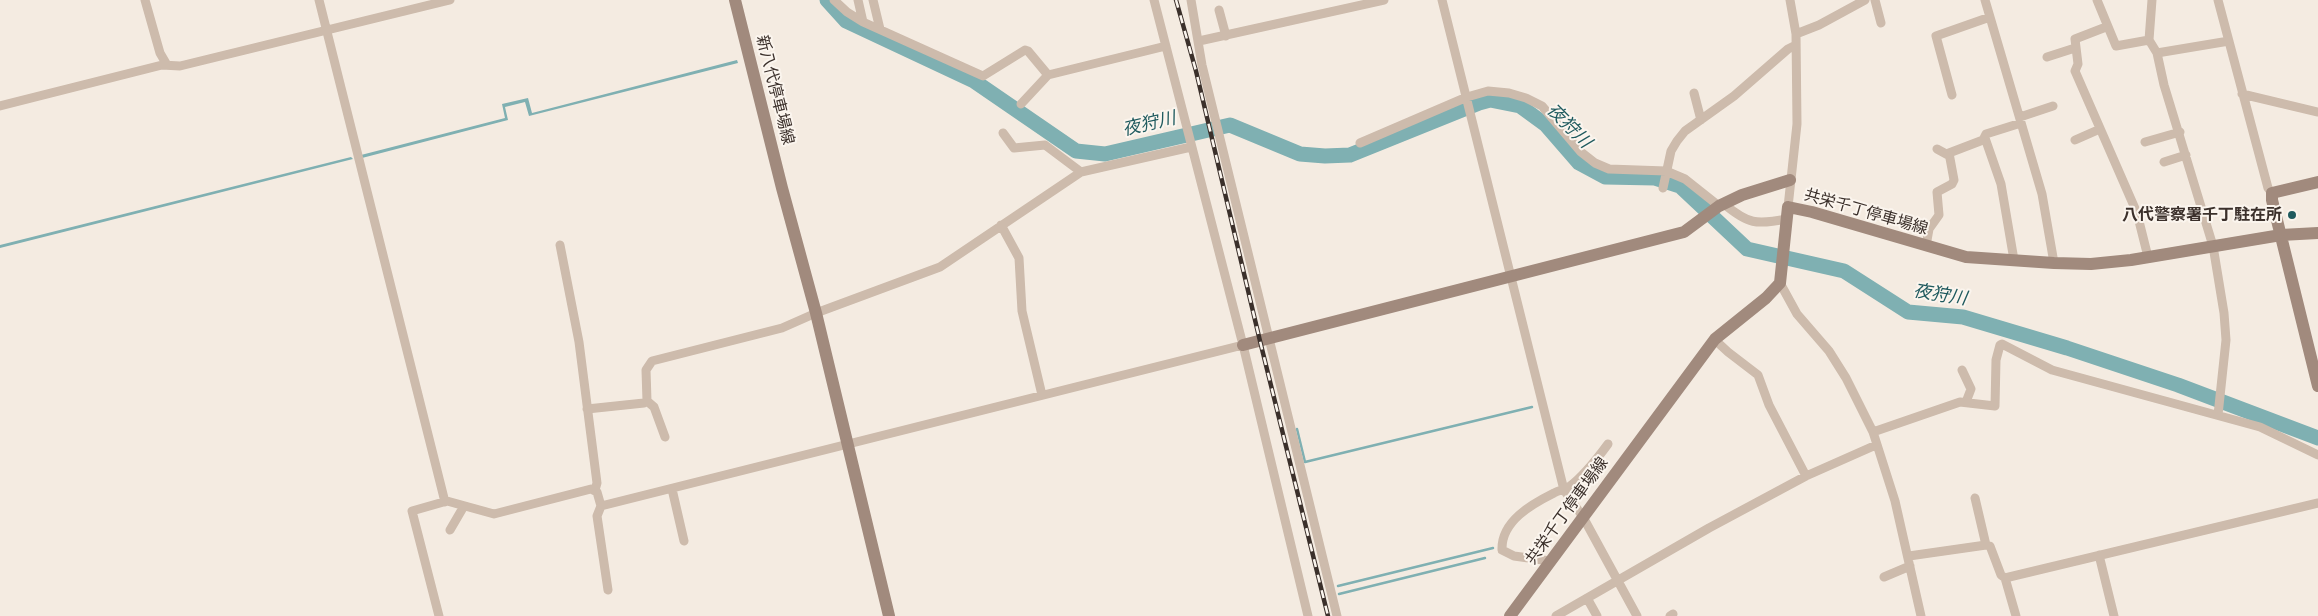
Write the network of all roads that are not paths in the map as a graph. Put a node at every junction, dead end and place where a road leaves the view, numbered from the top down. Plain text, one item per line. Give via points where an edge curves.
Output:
1 (145, 0) edge
2 (319, 0) edge
3 (450, 0) edge
4 (736, 0) edge
5 (834, 0) edge
6 (858, 0) edge
7 (873, 0) edge
8 (1154, 0) edge
9 (1191, 0) edge
10 (1384, 0) edge
11 (1442, 0) edge
12 (1790, 0) edge
13 (1865, 0) edge
14 (1874, 0) edge
15 (1985, 0) edge
16 (2097, 0) edge
17 (2152, 0) edge
18 (2218, 0) edge
19 (1219, 10) dead end
20 (1990, 17) junction
21 (863, 22) junction
22 (1882, 23) dead end
23 (2106, 26) junction
24 (880, 29) junction
25 (327, 32) junction
26 (1796, 34) junction
27 (1226, 36) junction
28 (2149, 40) junction
29 (2229, 40) junction
30 (1199, 41) junction
31 (1796, 45) junction
32 (1166, 46) junction
33 (2075, 48) junction
34 (2157, 53) junction
35 (2048, 57) dead end
36 (167, 66) junction
37 (1048, 75) junction
38 (1694, 93) dead end
39 (2242, 94) junction
40 (1952, 95) dead end
41 (1467, 98) junction
42 (1021, 104) dead end
43 (0, 106) edge
44 (2053, 106) dead end
45 (2318, 112) edge
46 (1700, 120) junction
47 (2021, 120) junction
48 (2100, 129) junction
49 (2180, 132) junction
50 (1003, 133) dead end
51 (1985, 138) junction
52 (2075, 140) dead end
53 (2145, 142) dead end
54 (1360, 143) dead end
55 (1191, 147) junction
56 (1937, 149) dead end
57 (1948, 155) junction
58 (2186, 155) junction
59 (2164, 162) dead end
60 (1077, 168) junction
61 (1666, 172) junction
62 (1790, 180) junction
63 (2318, 182) edge
64 (1663, 186) dead end
65 (2272, 193) junction
66 (1720, 206) junction
67 (1787, 213) junction
68 (1001, 225) junction
69 (2318, 233) edge
70 (2281, 235) junction
71 (560, 244) dead end
72 (1926, 246) junction
73 (2213, 246) junction
74 (2148, 257) junction
75 (2014, 260) junction
76 (2054, 263) junction
77 (1510, 277) junction
78 (1780, 277) junction
79 (816, 313) junction
80 (2304, 327) junction
81 (2318, 331) edge
82 (1268, 339) junction
83 (1715, 340) junction
84 (1243, 345) junction
85 (1962, 370) dead end
86 (2318, 386) edge
87 (1042, 395) junction
88 (647, 401) junction
89 (1966, 402) junction
90 (587, 409) junction
91 (2218, 414) junction
92 (1873, 432) junction
93 (665, 437) dead end
94 (847, 444) junction
95 (1608, 444) dead end
96 (1876, 445) junction
97 (2318, 455) edge
98 (1806, 476) junction
99 (672, 489) junction
100 (595, 490) junction
101 (1564, 490) junction
102 (1975, 498) dead end
103 (445, 502) junction
104 (2318, 503) edge
105 (464, 506) junction
106 (601, 506) junction
107 (1583, 517) junction
108 (450, 530) dead end
109 (684, 542) dead end
110 (1986, 545) junction
111 (2099, 555) junction
112 (1550, 561) junction
113 (1910, 561) junction
114 (1884, 576) dead end
115 (2005, 578) junction
116 (1618, 581) junction
117 (608, 590) dead end
118 (1587, 598) junction
119 (438, 616) edge
120 (889, 616) edge
121 (1308, 616) edge
122 (1337, 616) edge
123 (1510, 616) edge
124 (1556, 616) edge
125 (1597, 616) edge
126 (1637, 616) edge
127 (1921, 616) edge
128 (2016, 616) edge
129 (2114, 616) edge

1 - 36 street via 160,53
2 - 25 street
3 - 25 street
4 - 79 street, 新八代停車場線
5 - 21 street
6 - 21 street
7 - 24 street
8 - 32 street
9 - 30 street
10 - 27 street
11 - 41 street
12 - 26 street
13 - 26 street
14 - 22 street
15 - 20 street
16 - 23 street
17 - 28 street
18 - 29 street
19 - 27 street
20 - 40 street via 1936,36
20 - 47 street
21 - 24 street
23 - 28 street via 2116,46
23 - 33 street via 2077,37
24 - 37 street via 983,76 1025,50
25 - 36 street via 180,66
25 - 103 street
26 - 31 street
27 - 30 street
28 - 34 street
29 - 34 street
29 - 39 street
30 - 82 street
31 - 46 street via 1788,48 1734,96
31 - 62 street via 1797,124
32 - 37 street
32 - 55 street
33 - 35 street
33 - 48 street via 2078,64 2075,71
34 - 49 street
36 - 43 street
37 - 42 street
38 - 46 street
39 - 45 street
39 - 65 street
41 - 54 street
41 - 61 street via 1488,91 1526,98 1542,106 1580,152 1595,163 1609,168
41 - 77 street
44 - 47 street
46 - 61 street via 1670,151
47 - 51 street via 1986,134
47 - 76 street via 2042,194
48 - 52 street
48 - 74 street via 2137,212
49 - 53 street
49 - 58 street
50 - 60 street via 1014,148 1045,145
51 - 57 street
51 - 75 street via 2001,184
55 - 60 street
55 - 84 street
56 - 57 street
57 - 72 street via 1954,180 1937,192 1939,215 1929,229
58 - 59 street
58 - 73 street
60 - 68 street
61 - 64 street
61 - 66 street via 1685,179
62 - 66 street
62 - 67 street
63 - 65 street
65 - 70 street
66 - 67 street via 1751,222 1764,223
66 - 77 street via 1684,232
67 - 72 street, 共栄千丁停車場線 via 1812,212
67 - 78 street, 共栄千丁停車場線
68 - 79 street via 940,267
68 - 87 street via 1019,258 1022,311
69 - 70 street, 共栄千丁停車場線
70 - 73 street, 共栄千丁停車場線
70 - 80 street
71 - 90 street via 579,342
72 - 75 street, 共栄千丁停車場線 via 1966,257
73 - 74 street, 共栄千丁停車場線
73 - 91 street via 2226,340
74 - 76 street, 共栄千丁停車場線 via 2092,264
75 - 76 street, 共栄千丁停車場線
77 - 82 street
77 - 101 street
78 - 83 street, 共栄千丁停車場線 via 1766,298
78 - 92 street via 1797,314 1834,358
79 - 88 street via 782,328 652,361 646,370
79 - 94 street, 新八代停車場線
80 - 81 street
80 - 86 street
82 - 84 street
82 - 122 street
83 - 98 street via 1758,375 1769,405
83 - 107 street, 共栄千丁停車場線
84 - 87 street
84 - 121 street
85 - 89 street via 1971,389
87 - 94 street
88 - 90 street via 641,405
88 - 93 street via 654,407
89 - 91 street via 1995,406 1996,360 2002,344 2060,373
89 - 92 street
90 - 100 street via 597,483
91 - 97 street via 2260,428
92 - 96 street
94 - 99 street
94 - 120 street, 新八代停車場線
95 - 101 street
96 - 98 street
96 - 113 street
98 - 116 street
99 - 106 street
99 - 109 street
100 - 105 street via 494,514
100 - 106 street
101 - 107 street
101 - 112 street via 1556,491 1512,521 1502,547 1514,556
102 - 110 street
103 - 105 street
103 - 119 street via 412,511
104 - 111 street
105 - 108 street
106 - 117 street via 597,516
107 - 112 street, 共栄千丁停車場線
107 - 116 street
110 - 113 street
110 - 115 street via 1990,546
111 - 115 street
111 - 129 street
112 - 123 street, 共栄千丁停車場線
113 - 114 street
113 - 127 street
115 - 128 street
116 - 118 street
116 - 126 street
118 - 124 street
118 - 125 street

